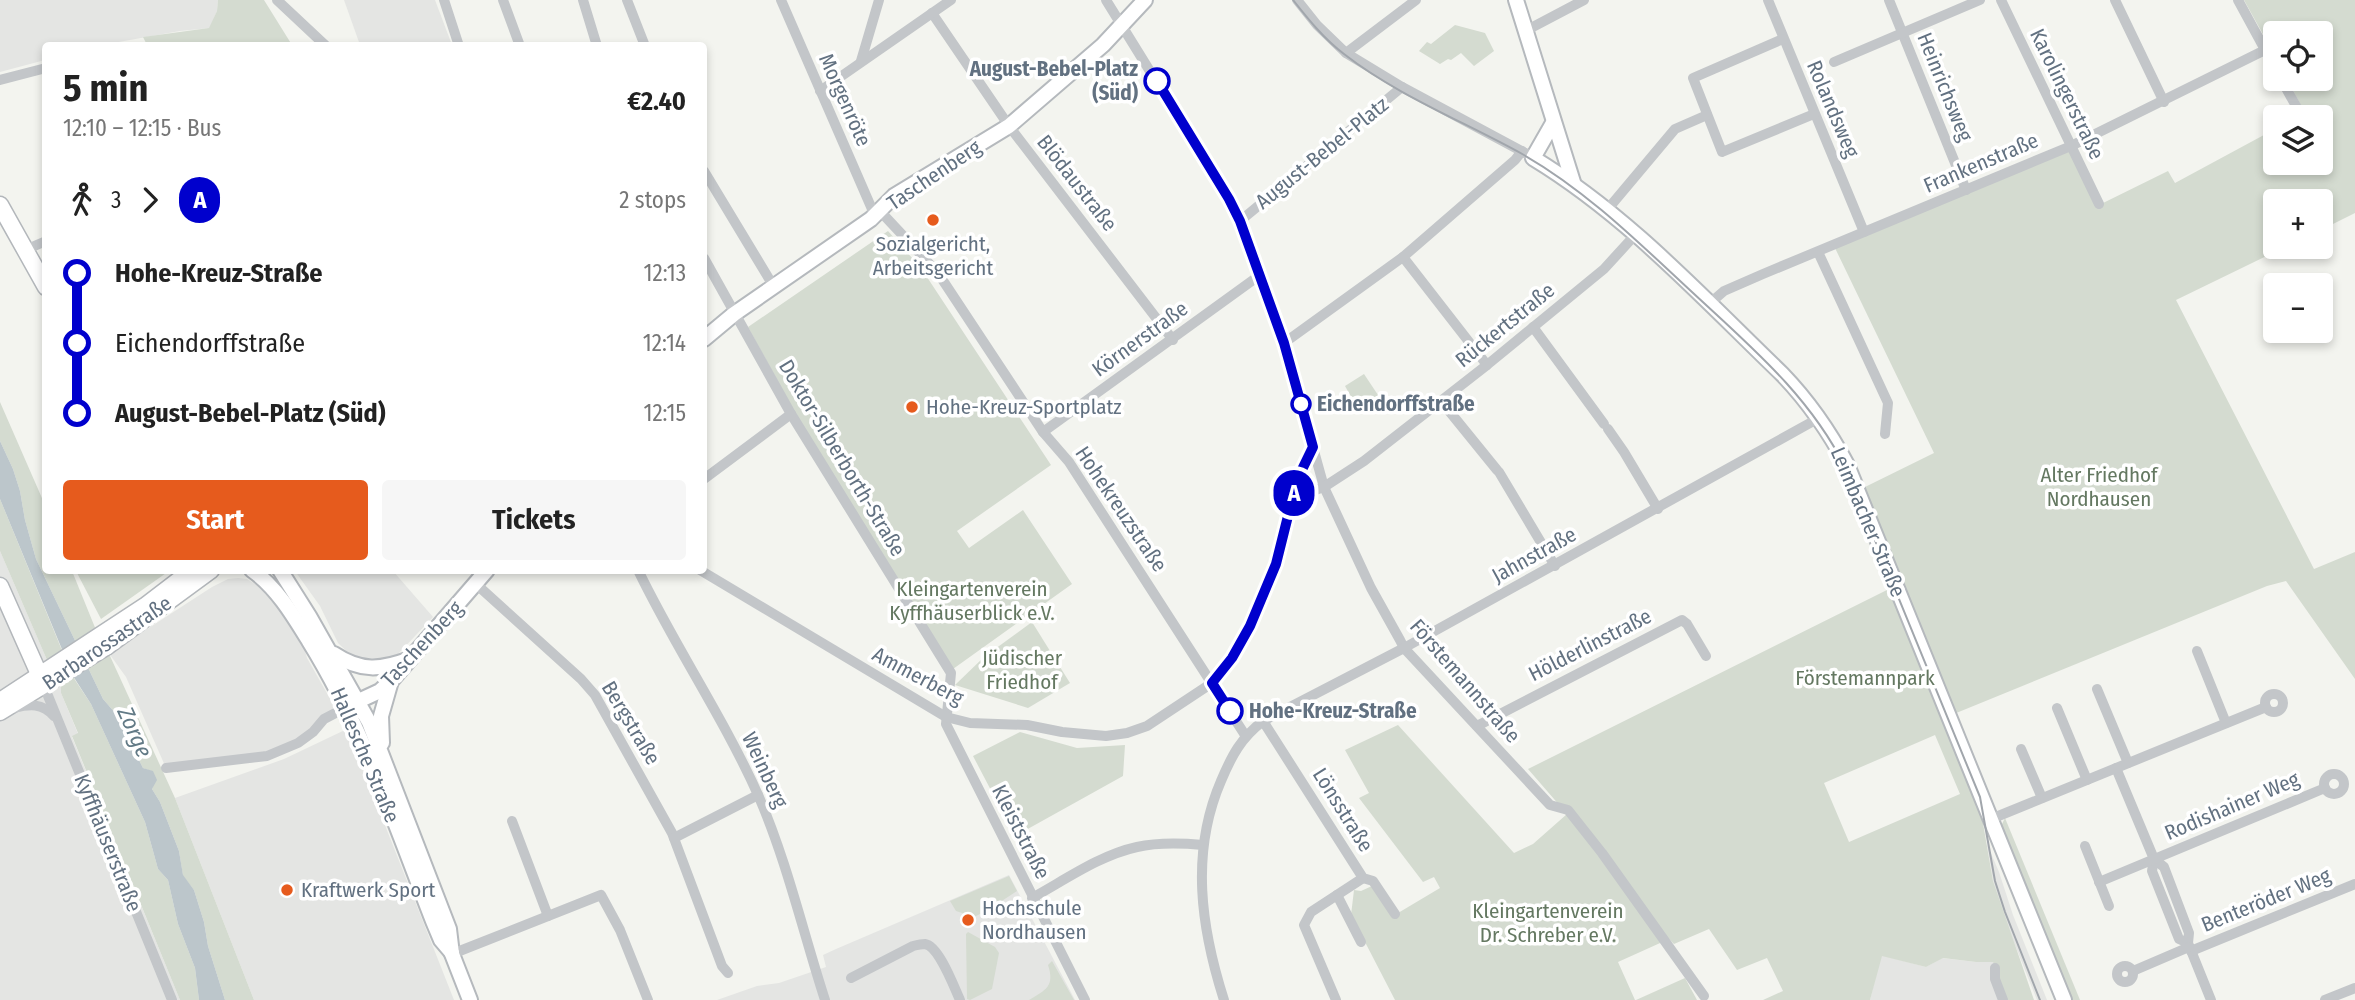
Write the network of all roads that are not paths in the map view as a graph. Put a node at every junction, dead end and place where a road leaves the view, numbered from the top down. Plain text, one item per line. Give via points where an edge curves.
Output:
1 (278, 0) edge
2 (443, 0) edge
3 (503, 0) edge
4 (583, 0) edge
5 (628, 0) edge
6 (781, 0) edge
7 (879, 0) edge
8 (951, 0) edge
9 (1107, 0) edge
10 (1145, 0) edge
11 (1297, 0) edge
12 (1416, 0) edge
13 (1516, 0) edge
14 (1584, 0) edge
15 (1768, 0) edge
16 (1889, 0) edge
17 (1980, 0) edge
18 (2001, 0) edge
19 (2115, 0) edge
20 (2238, 0) edge
21 (932, 13) junction
22 (1123, 25) junction
23 (1525, 31) junction
24 (1903, 34) junction
25 (1783, 39) junction
26 (322, 42) edge
27 (458, 42) edge
28 (519, 42) edge
29 (596, 42) edge
30 (644, 42) edge
31 (2263, 46) edge
32 (2263, 51) edge
33 (1346, 53) junction
34 (1834, 61) dead end
35 (861, 62) junction
36 (42, 69) edge
37 (0, 80) edge
38 (1402, 87) junction
39 (820, 91) junction
40 (2164, 102) junction
41 (1707, 114) junction
42 (1814, 114) junction
43 (1553, 123) junction
44 (1009, 126) junction
45 (2071, 146) junction
46 (1527, 154) junction
47 (707, 175) edge
48 (1573, 182) junction
49 (1966, 190) junction
50 (2099, 204) dead end
51 (0, 205) edge
52 (1607, 210) junction
53 (878, 213) junction
54 (1240, 221) junction
55 (1864, 232) junction
56 (1635, 235) junction
57 (42, 243) edge
58 (25, 250) junction
59 (1818, 252) junction
60 (1403, 257) junction
61 (707, 264) edge
62 (1260, 275) junction
63 (42, 280) edge
64 (774, 287) junction
65 (1709, 304) junction
66 (734, 314) junction
67 (1533, 327) junction
68 (707, 336) edge
69 (1173, 340) junction
70 (1284, 343) junction
71 (1487, 365) junction
72 (1441, 401) junction
73 (791, 414) junction
74 (1819, 418) junction
75 (1043, 432) junction
76 (1885, 434) dead end
77 (1313, 447) junction
78 (707, 477) edge
79 (1324, 487) junction
80 (1292, 498) junction
81 (1658, 509) junction
82 (1555, 566) junction
83 (204, 574) edge
84 (258, 574) edge
85 (282, 574) edge
86 (484, 574) edge
87 (640, 574) edge
88 (707, 574) edge
89 (476, 584) junction
90 (0, 586) edge
91 (22, 635) junction
92 (1405, 648) junction
93 (330, 651) junction
94 (2197, 651) dead end
95 (1706, 656) dead end
96 (415, 657) junction
97 (48, 677) junction
98 (391, 681) junction
99 (1212, 683) junction
100 (2097, 689) dead end
101 (5, 697) edge
102 (353, 704) junction
103 (2266, 707) dead end
104 (2057, 708) dead end
105 (0, 712) edge
106 (946, 718) junction
107 (57, 720) junction
108 (1263, 721) junction
109 (2226, 723) junction
110 (1477, 726) junction
111 (1245, 735) junction
112 (2021, 749) dead end
113 (384, 758) junction
114 (2128, 763) junction
115 (166, 768) dead end
116 (2116, 768) junction
117 (2087, 780) junction
118 (2325, 788) dead end
119 (758, 795) junction
120 (2042, 798) junction
121 (1991, 819) junction
122 (512, 821) dead end
123 (674, 838) junction
124 (1203, 845) junction
125 (2085, 846) dead end
126 (2154, 859) junction
127 (1363, 878) junction
128 (2099, 882) junction
129 (2355, 884) edge
130 (1337, 895) junction
131 (1032, 898) junction
132 (2109, 906) dead end
133 (1395, 914) dead end
134 (548, 916) junction
135 (1361, 943) dead end
136 (2189, 947) junction
137 (453, 954) junction
138 (1995, 968) dead end
139 (2133, 971) dead end
140 (728, 973) dead end
141 (851, 978) dead end
142 (2355, 988) edge
143 (1704, 996) dead end
144 (172, 1000) edge
145 (470, 1000) edge
146 (648, 1000) edge
147 (825, 1000) edge
148 (960, 1000) edge
149 (1085, 1000) edge
150 (1224, 1000) edge
151 (1336, 1000) edge
152 (2003, 1000) edge
153 (2064, 1000) edge
154 (2211, 1000) edge
155 (2325, 1000) edge

1 - 26 street
2 - 27 street
3 - 28 street
4 - 29 street
5 - 30 street
6 - 39 street, Morgenröte
7 - 35 street
8 - 21 street
9 - 22 street, August-Bebel-Platz
10 - 22 main road
11 - 33 street, August-Bebel-Platz
12 - 33 street
13 - 23 main road
14 - 23 street
15 - 25 street, Rolandsweg
16 - 24 street, Heinrichsweg
17 - 24 street
18 - 45 street, Karolingerstraße
19 - 40 street
20 - 31 street
21 - 35 street
21 - 44 street, Blödaustraße
22 - 44 main road, Taschenberg
22 - 54 street, August-Bebel-Platz
23 - 43 main road
24 - 34 street
24 - 49 street, Heinrichsweg
25 - 41 street via 1693,78
25 - 42 street, Rolandsweg
32 - 40 street, Frankenstraße
33 - 38 street, August-Bebel-Platz
35 - 39 street
36 - 37 street
38 - 46 street
38 - 54 street, August-Bebel-Platz
39 - 53 street, Morgenröte
40 - 45 street, Frankenstraße
41 - 42 street via 1722,152
41 - 52 street via 1675,129
42 - 55 street, Rolandsweg
43 - 46 main road
43 - 48 main road
44 - 53 main road, Taschenberg via 894,196
44 - 69 street, Blödaustraße
45 - 49 street, Frankenstraße
45 - 50 street, Karolingerstraße
46 - 48 main road, Leimbacher Straße
46 - 60 street
47 - 64 street
48 - 52 main road, Leimbacher Straße
49 - 55 street, Frankenstraße
51 - 58 main road
52 - 56 main road, Leimbacher Straße
53 - 64 main road, Taschenberg
53 - 75 street, Hohekreuzstraße via 938,273
54 - 62 street, Förstemannstraße
55 - 59 street, Frankenstraße
56 - 65 main road, Leimbacher Straße
56 - 67 street, Rückertstraße via 1604,270
57 - 58 street
58 - 63 main road
59 - 65 street, Frankenstraße via 1724,291
59 - 76 street via 1888,403
60 - 70 street
60 - 71 street
61 - 66 street, Doktor-Silberborth-Straße
62 - 69 street, Körnerstraße
62 - 70 street, Förstemannstraße
64 - 66 main road, Taschenberg
65 - 74 main road, Leimbacher Straße via 1801,393
66 - 68 main road, Taschenberg
66 - 73 street, Doktor-Silberborth-Straße
67 - 71 street, Rückertstraße
67 - 81 street via 1624,452
69 - 75 street, Körnerstraße
70 - 77 street, Förstemannstraße
71 - 72 street, Rückertstraße
72 - 79 street, Rückertstraße
72 - 82 street via 1498,471
73 - 78 street
73 - 106 street, Doktor-Silberborth-Straße via 951,673
74 - 81 street, Jahnstraße
74 - 121 main road, Leimbacher Straße via 1847,465
75 - 99 street, Hohekreuzstraße via 1069,462
77 - 79 street, Förstemannstraße
77 - 80 street, Ammerberg
79 - 80 street, Rückertstraße
79 - 92 street, Förstemannstraße
80 - 99 street, Ammerberg via 1276,564 1250,626
81 - 82 street, Jahnstraße
82 - 92 street, Jahnstraße
83 - 97 main road, Barbarossastraße
84 - 102 main road, Hallesche Straße via 295,617
85 - 93 main road, Hallesche Straße
86 - 89 main road, Taschenberg
87 - 119 street, Weinberg
88 - 106 street, Ammerberg
89 - 96 main road, Taschenberg
89 - 123 street, Bergstraße via 595,695
90 - 91 main road, Kyffhäuserstraße
91 - 97 main road, Kyffhäuserstraße
91 - 101 main road via 26,666
92 - 108 street, Jahnstraße
92 - 110 street, Förstemannstraße
93 - 96 main road via 348,663 374,668
93 - 102 main road, Hallesche Straße
94 - 109 street
95 - 110 street, Hölderlinstraße via 1682,620
96 - 98 main road, Taschenberg
97 - 101 main road, Barbarossastraße
97 - 105 main road, Barbarossastraße
97 - 107 street, Kyffhäuserstraße
98 - 102 main road, Taschenberg
98 - 113 main road via 381,716
99 - 106 street, Ammerberg via 1147,726 1106,736
99 - 111 street, Hohekreuzstraße
100 - 114 street
102 - 113 main road, Hallesche Straße
102 - 115 street via 324,719 298,743 267,756
102 - 137 main road, Hallesche Straße via 433,921
103 - 109 street
104 - 117 street
105 - 107 street, Barbarossastraße via 33,705 46,708
106 - 131 street, Kleiststraße
107 - 144 street, Kyffhäuserstraße
108 - 111 street, Jahnstraße
108 - 127 street, Lönsstraße
109 - 114 street
110 - 143 street, Förstemannstraße via 1550,806 1568,810
111 - 124 street via 1214,796
112 - 120 street
113 - 137 main road, Hallesche Straße via 449,929
114 - 116 street
116 - 117 street
116 - 126 street
117 - 120 street
118 - 126 street, Rodishainer Weg
119 - 123 street
119 - 147 street, Weinberg
120 - 121 street
121 - 153 main road, Leimbacher Straße
122 - 134 street
123 - 140 street, Bergstraße
124 - 131 street via 1134,847
124 - 150 street via 1203,909
125 - 128 street
126 - 128 street, Rodishainer Weg
126 - 136 street via 2164,867 2189,933
127 - 130 street
127 - 133 street, Lönsstraße via 1373,881
128 - 132 street
129 - 136 street, Benteröder Weg
130 - 135 street
130 - 151 street via 1311,912 1304,925
131 - 149 street, Kleiststraße
134 - 137 street
134 - 146 street via 601,895
136 - 139 street, Benteröder Weg
136 - 154 street
137 - 145 main road, Hallesche Straße
138 - 152 street
141 - 148 street via 925,944 938,954
142 - 155 street

